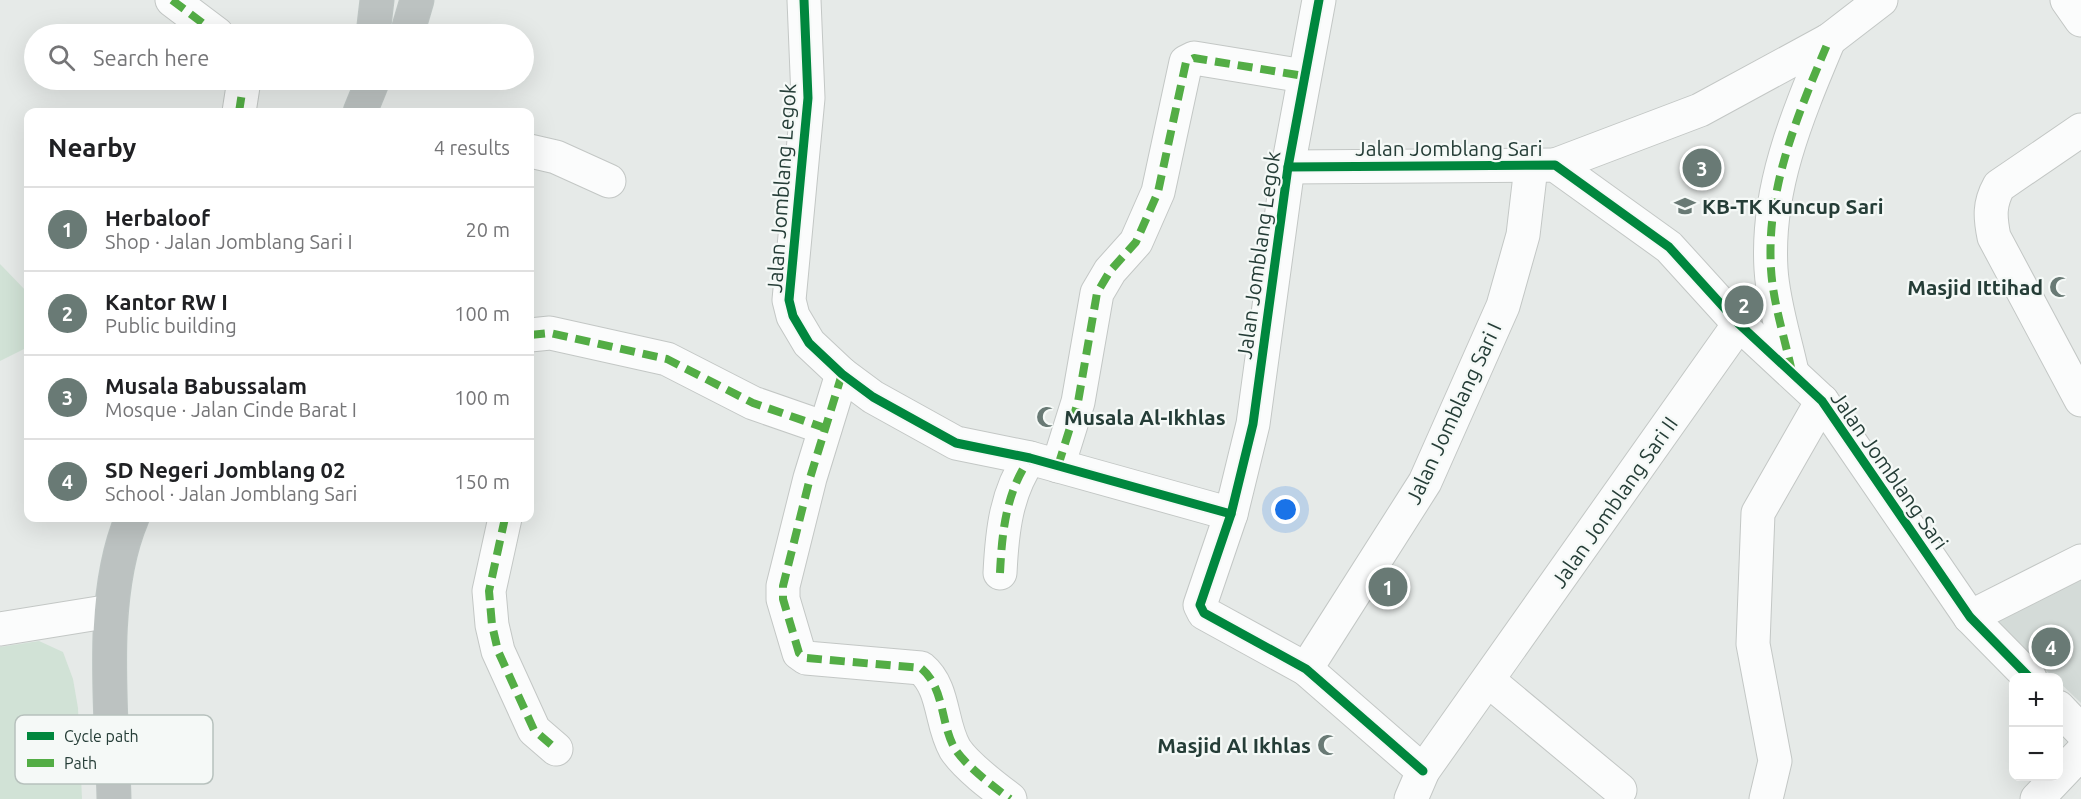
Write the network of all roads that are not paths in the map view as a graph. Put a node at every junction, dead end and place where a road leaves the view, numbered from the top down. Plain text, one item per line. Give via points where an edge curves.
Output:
1 (172, 0) edge
2 (377, 0) edge
3 (417, 0) edge
4 (804, 0) edge
5 (1319, 0) edge
6 (1881, 0) edge
7 (2067, 0) edge
8 (2081, 20) edge
9 (204, 24) edge
10 (374, 24) edge
11 (410, 24) edge
12 (1829, 40) junction
13 (1304, 76) junction
14 (242, 90) edge
15 (368, 90) edge
16 (240, 108) edge
17 (362, 108) edge
18 (2081, 130) edge
19 (534, 152) edge
20 (1543, 166) junction
21 (1288, 167) junction
22 (609, 181) dead end
23 (1739, 324) junction
24 (534, 335) edge
25 (2069, 350) edge
26 (1792, 372) junction
27 (842, 374) junction
28 (2081, 400) edge
29 (1822, 401) junction
30 (825, 428) junction
31 (1044, 462) junction
32 (1231, 514) junction
33 (130, 522) edge
34 (504, 522) edge
35 (2081, 561) edge
36 (1000, 573) dead end
37 (111, 612) junction
38 (1970, 617) junction
39 (0, 629) edge
40 (1306, 669) junction
41 (2025, 673) edge
42 (1489, 681) junction
43 (2063, 712) edge
44 (113, 715) edge
45 (2081, 730) edge
46 (556, 749) dead end
47 (2081, 753) edge
48 (114, 784) edge
49 (1417, 785) edge
50 (1620, 790) dead end
51 (114, 799) edge
52 (1010, 799) edge
53 (1766, 799) edge
54 (2037, 799) edge

1 - 9 street
2 - 10 highway
3 - 11 highway
4 - 27 street, Jalan Jomblang Legok via 808,98 789,300 793,316 809,343
5 - 13 street, Jalan Jomblang Legok
6 - 12 street
7 - 8 street
12 - 20 street via 1700,110
12 - 26 street via 1779,174 1771,224 1771,271
13 - 21 street, Jalan Jomblang Legok
13 - 31 street via 1194,58 1186,62 1158,192 1136,242 1110,271 1097,293 1078,402
14 - 16 street
15 - 17 highway
18 - 25 street via 1998,186 1990,216 1994,237
19 - 22 street via 556,157
20 - 21 street, Jalan Jomblang Sari
20 - 23 street, Jalan Jomblang Sari via 1669,246
20 - 40 street, Jalan Jomblang Sari I via 1503,306 1425,482
21 - 32 street, Jalan Jomblang Legok via 1252,424
23 - 26 street, Jalan Jomblang Sari
23 - 42 street, Jalan Jomblang Sari II
24 - 30 street via 550,333 667,359 753,403
25 - 28 street
26 - 29 street, Jalan Jomblang Sari
27 - 30 street
27 - 31 street, Jalan Jomblang Legok via 873,397 956,443
29 - 38 street, Jalan Jomblang Sari
29 - 53 street via 1758,513 1753,644 1775,760
30 - 52 street via 782,592 799,652 806,658 921,668 934,682 955,749
31 - 32 street, Jalan Jomblang Legok
31 - 36 street via 1018,474 1003,524
32 - 40 street, Jalan Jomblang Legok via 1200,599 1201,610
33 - 37 highway via 122,542
34 - 46 street via 489,591 492,625 498,651 534,730
35 - 38 street
37 - 39 street
37 - 44 highway
38 - 41 street, Jalan Jomblang Sari
40 - 49 street, Jalan Jomblang Legok
42 - 49 street, Jalan Jomblang Sari II
42 - 50 street
43 - 45 street
47 - 54 street
48 - 51 highway

